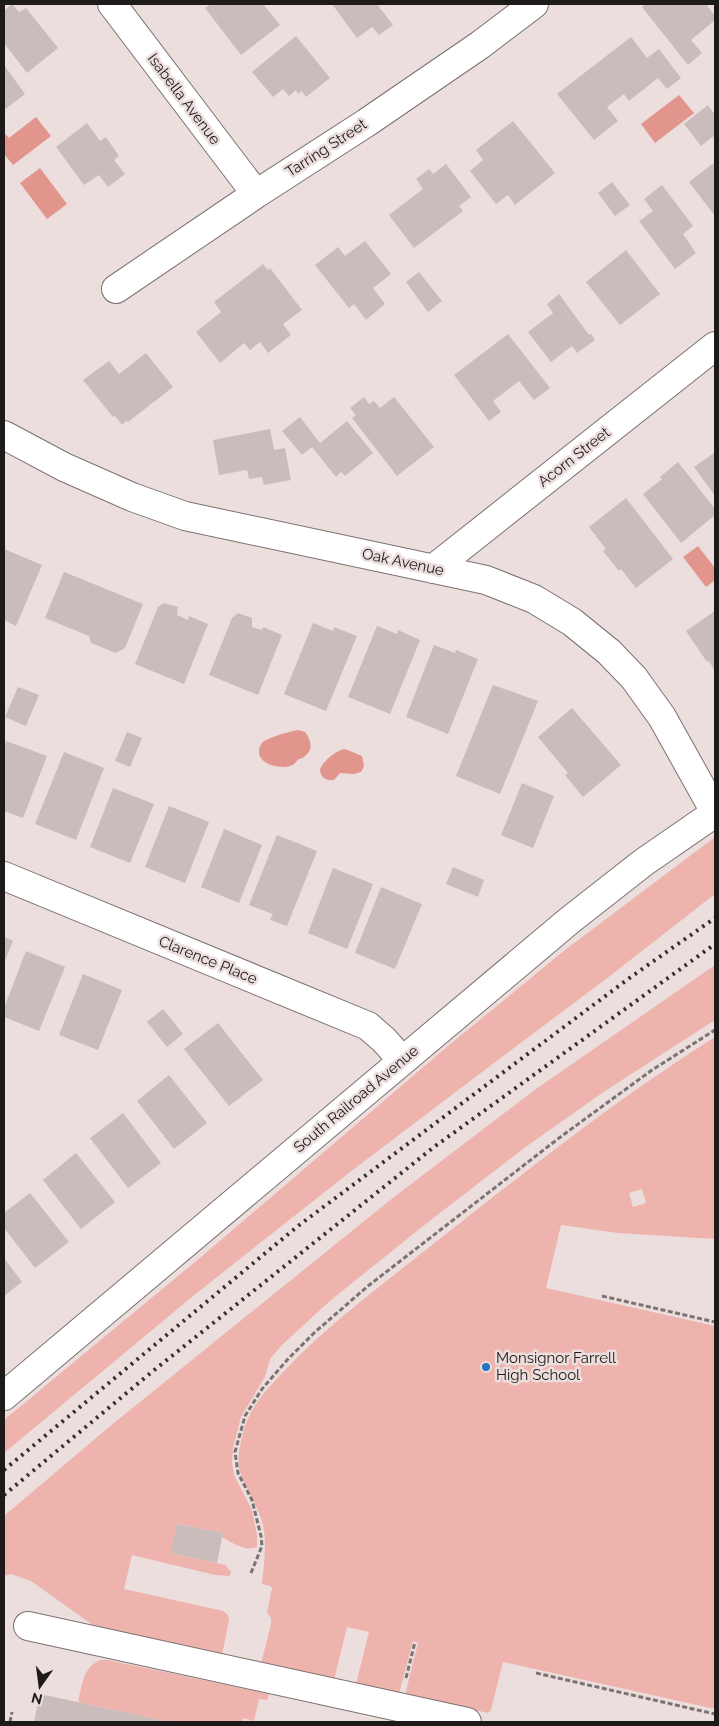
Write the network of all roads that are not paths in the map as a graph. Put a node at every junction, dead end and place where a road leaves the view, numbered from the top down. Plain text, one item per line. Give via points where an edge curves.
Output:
1 (112, 4) edge
2 (534, 4) edge
3 (256, 194) junction
4 (116, 289) dead end
5 (715, 346) edge
6 (4, 435) edge
7 (434, 568) junction
8 (715, 812) edge
9 (4, 876) edge
10 (402, 1060) junction
11 (4, 1396) edge
12 (28, 1626) dead end
13 (467, 1722) edge

1 - 3 street, Isabella Avenue
2 - 3 street, Tarring Street via 472,51
3 - 4 street, Tarring Street
5 - 7 street, Acorn Street
6 - 7 street, Oak Avenue via 64,467 185,516
7 - 8 street, Oak Avenue via 486,580 534,599 572,622 609,652 634,678 662,717
8 - 10 street, South Railroad Avenue via 606,891
9 - 10 street, Clarence Place via 368,1026
10 - 11 street, South Railroad Avenue
12 - 13 street

